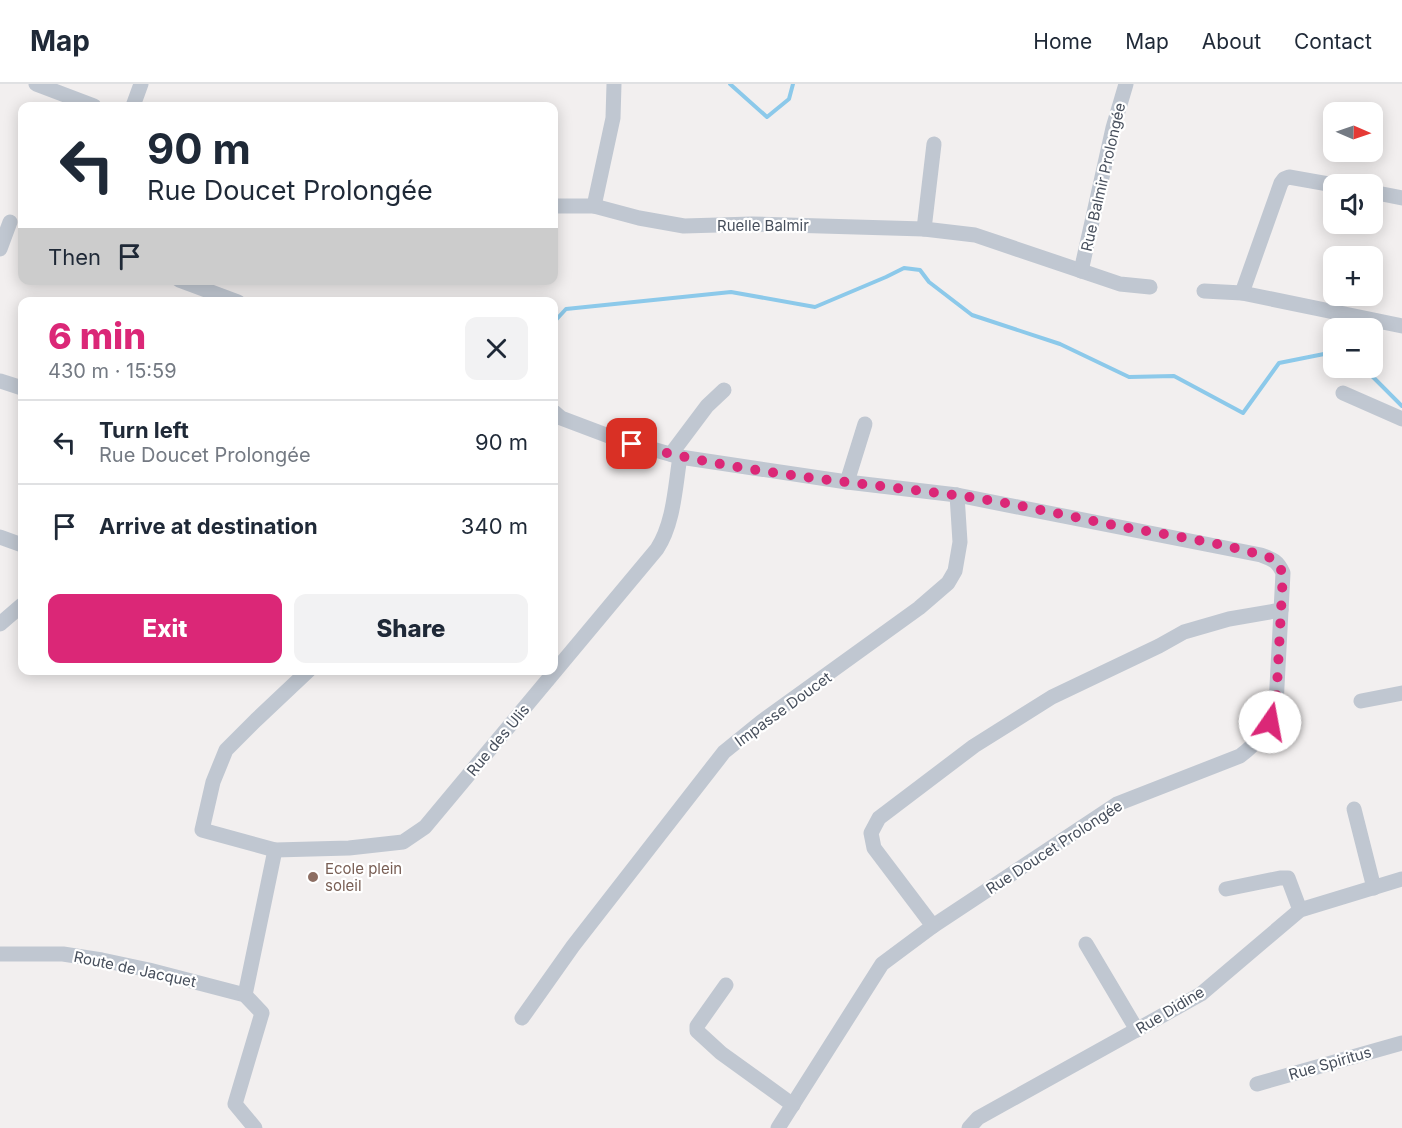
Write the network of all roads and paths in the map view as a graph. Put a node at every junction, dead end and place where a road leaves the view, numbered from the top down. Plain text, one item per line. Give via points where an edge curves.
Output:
1 (36, 84) edge
2 (141, 84) edge
3 (614, 84) edge
4 (1126, 84) edge
5 (83, 102) edge
6 (134, 102) edge
7 (934, 144) dead end
8 (1323, 183) edge
9 (1383, 194) edge
10 (1402, 198) edge
11 (558, 206) edge
12 (594, 206) junction
13 (11, 222) edge
14 (924, 229) junction
15 (0, 249) edge
16 (1081, 271) junction
17 (192, 285) edge
18 (1150, 287) dead end
19 (1204, 291) dead end
20 (1242, 292) junction
21 (225, 297) edge
22 (1402, 326) edge
23 (0, 381) edge
24 (18, 387) edge
25 (724, 390) dead end
26 (1343, 393) dead end
27 (558, 419) edge
28 (1402, 419) edge
29 (865, 424) dead end
30 (676, 456) junction
31 (847, 482) junction
32 (957, 495) junction
33 (0, 537) edge
34 (18, 544) edge
35 (18, 608) edge
36 (1281, 610) junction
37 (0, 624) edge
38 (558, 668) edge
39 (304, 675) edge
40 (552, 675) edge
41 (1402, 693) edge
42 (1361, 701) dead end
43 (1354, 809) dead end
44 (275, 850) junction
45 (1402, 879) edge
46 (1374, 888) junction
47 (1226, 889) dead end
48 (1300, 910) junction
49 (933, 926) junction
50 (1086, 944) dead end
51 (0, 954) edge
52 (726, 985) dead end
53 (245, 995) junction
54 (522, 1018) dead end
55 (1137, 1029) junction
56 (1402, 1042) edge
57 (1257, 1084) dead end
58 (793, 1105) junction
59 (978, 1125) edge
60 (255, 1128) edge
61 (778, 1128) edge

1 - 5 street
2 - 6 street
3 - 12 street via 613,118
4 - 16 street, Rue Balmir Prolongée
7 - 14 street
8 - 20 street via 1289,177 1281,183
9 - 10 street
11 - 12 street, Ruelle Balmir
12 - 14 street, Ruelle Balmir via 684,226
13 - 15 street
14 - 16 street, Ruelle Balmir via 975,235
16 - 18 street, Ruelle Balmir via 1120,284
17 - 21 street
19 - 20 street
20 - 22 street
23 - 24 street
25 - 30 street via 707,406
26 - 28 street
27 - 30 street, Rue Doucet Prolongée
29 - 31 street
30 - 31 street, Rue Doucet Prolongée
30 - 38 street, Rue des Ulis via 665,537
31 - 32 street, Rue Doucet Prolongée
32 - 36 street, Rue Doucet Prolongée via 1274,559 1283,573
32 - 54 street, Impasse Doucet via 960,542 955,571 948,583 724,752
33 - 34 street
35 - 37 street
36 - 49 street, Rue Doucet Prolongée via 1276,705 1254,745 1240,756 1117,804
36 - 49 street via 1184,632 1052,697 974,746 879,818 871,833 874,848
39 - 44 street, Rue des Ulis via 226,750 213,782 202,830
40 - 44 street, Rue des Ulis via 425,827 403,842
41 - 42 street
43 - 46 street
44 - 53 street
45 - 46 street, Rue Didine
46 - 48 street, Rue Didine
47 - 48 street via 1288,878
48 - 55 street, Rue Didine via 1201,994
49 - 58 street, Rue Doucet Prolongée via 882,964
50 - 55 street
51 - 53 street, Route de Jacquet via 63,954 102,960
52 - 58 street via 697,1031
53 - 60 street via 262,1013 236,1098 237,1107
55 - 59 street, Rue Didine
56 - 57 street, Rue Spiritus
58 - 61 street, Rue Doucet Prolongée

